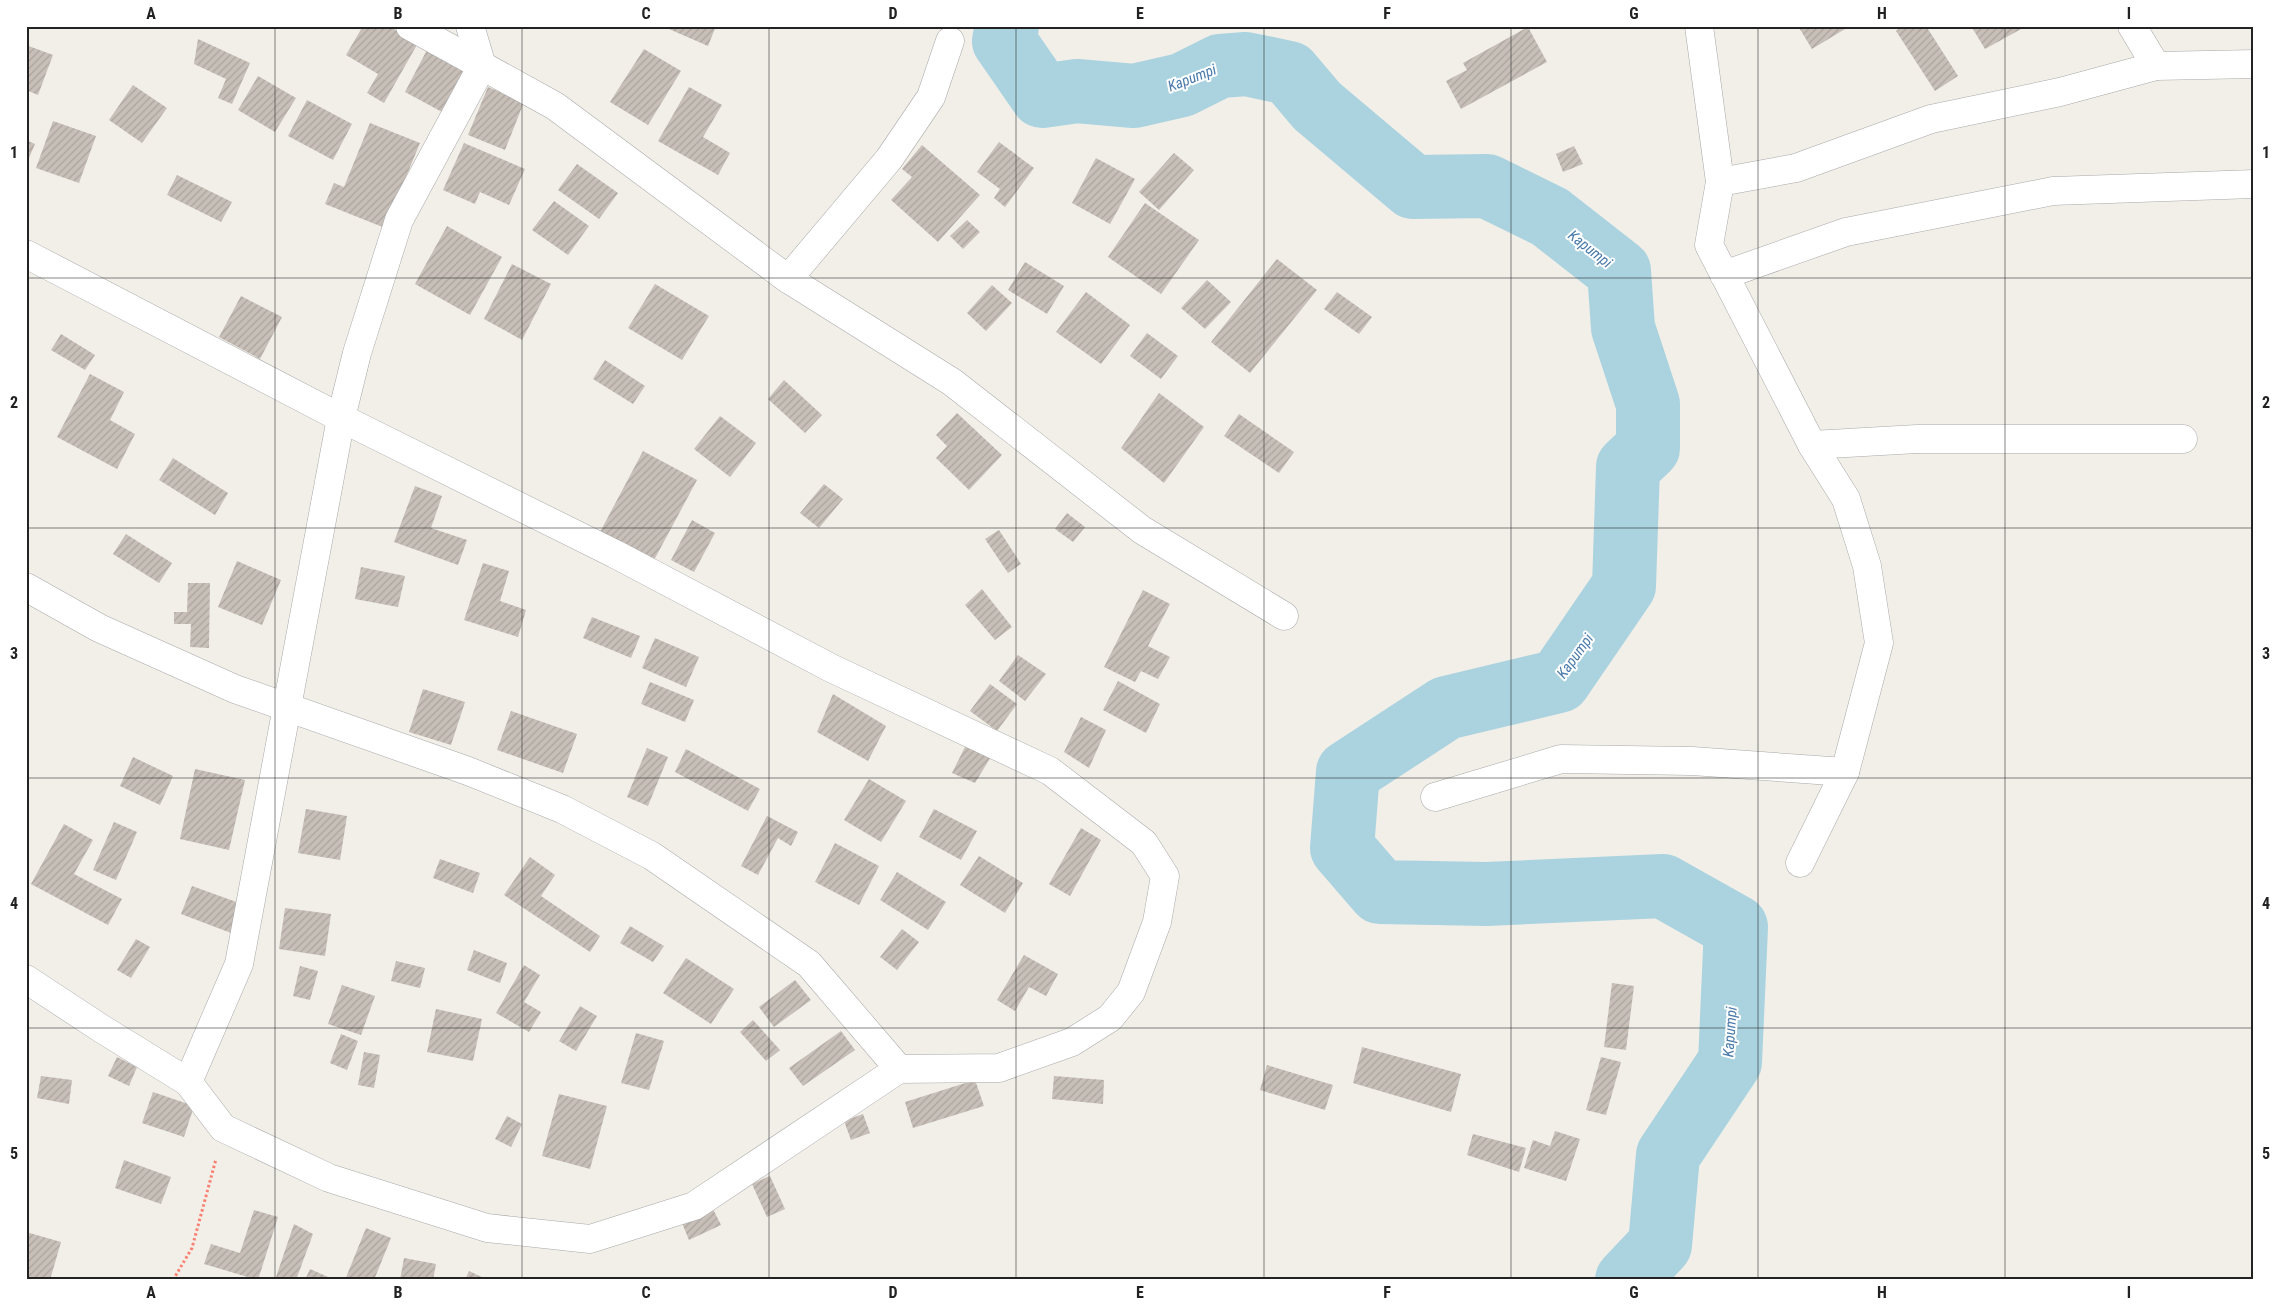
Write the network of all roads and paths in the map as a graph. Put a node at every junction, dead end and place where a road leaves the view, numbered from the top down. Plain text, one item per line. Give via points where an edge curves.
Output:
1 (410, 26) edge
2 (470, 26) edge
3 (1699, 26) edge
4 (2132, 26) edge
5 (950, 41) dead end
6 (2254, 64) edge
7 (482, 66) junction
8 (2156, 66) junction
9 (1720, 182) junction
10 (2254, 184) edge
11 (26, 254) edge
12 (1724, 276) junction
13 (788, 279) junction
14 (341, 418) junction
15 (2183, 439) dead end
16 (1812, 444) junction
17 (26, 588) edge
18 (1284, 616) dead end
19 (288, 707) junction
20 (1845, 772) junction
21 (1436, 798) dead end
22 (1800, 863) dead end
23 (26, 979) edge
24 (899, 1069) junction
25 (188, 1082) junction
26 (224, 1128) junction
27 (173, 1280) edge

1 - 7 street
2 - 7 street
3 - 9 street
4 - 8 street
5 - 13 street via 932,97 889,159
6 - 8 street
7 - 13 street via 555,106
7 - 14 street via 399,220 356,353
8 - 9 street via 2060,92 1931,119 1796,168
9 - 12 street via 1709,245
10 - 12 street via 2053,191 1846,232
11 - 14 street
12 - 16 street
13 - 18 street via 952,382 1142,530
14 - 19 street
14 - 24 street via 615,554 831,668 1050,771 1144,843 1165,876 1157,922 1131,992 1110,1018 1072,1042 1000,1068
15 - 16 street via 1917,439
16 - 20 street via 1846,498 1867,566 1879,643
17 - 19 street via 99,628 235,689
19 - 24 street via 468,771 562,809 652,856 809,964
19 - 25 street via 239,964
20 - 21 street via 1692,761 1561,759
20 - 22 street
23 - 25 street
24 - 26 street via 694,1206 590,1239 487,1228 329,1178
25 - 26 street
26 - 27 path via 192,1248

